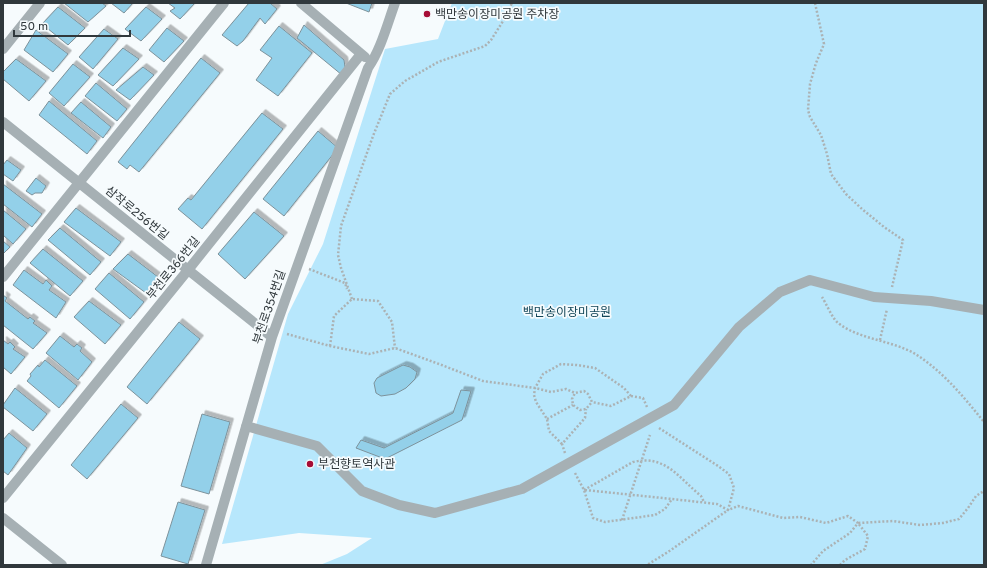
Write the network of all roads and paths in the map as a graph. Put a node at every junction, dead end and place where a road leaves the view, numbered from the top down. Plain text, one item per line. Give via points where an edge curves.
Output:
1 (40, 3) edge
2 (224, 3) edge
3 (301, 3) edge
4 (395, 3) edge
5 (512, 3) edge
6 (815, 3) edge
7 (3, 49) edge
8 (361, 54) junction
9 (372, 62) junction
10 (3, 122) edge
11 (79, 183) junction
12 (298, 264) junction
13 (188, 270) junction
14 (896, 270) dead end
15 (3, 277) edge
16 (810, 280) junction
17 (352, 298) junction
18 (984, 310) edge
19 (884, 324) dead end
20 (273, 334) junction
21 (880, 340) junction
22 (330, 346) junction
23 (395, 348) junction
24 (535, 388) junction
25 (575, 393) junction
26 (631, 396) junction
27 (592, 402) junction
28 (573, 405) junction
29 (586, 409) junction
30 (652, 417) junction
31 (547, 419) junction
32 (984, 422) edge
33 (246, 426) junction
34 (650, 435) dead end
35 (562, 444) junction
36 (641, 460) junction
37 (570, 463) junction
38 (584, 490) junction
39 (984, 491) edge
40 (630, 494) junction
41 (3, 498) edge
42 (672, 499) junction
43 (704, 502) junction
44 (728, 510) junction
45 (3, 518) edge
46 (622, 520) junction
47 (858, 523) junction
48 (62, 565) edge
49 (206, 565) edge
50 (646, 565) edge
51 (811, 565) edge
52 (840, 565) edge

1 - 7 street
2 - 11 street
3 - 8 street
4 - 9 street, 부천로354번길
5 - 17 path via 505,18 485,46 438,62 405,81 390,94 341,226 338,255
6 - 14 path via 824,44 810,84 810,117 821,135 831,174 846,194 903,240
8 - 9 street
8 - 13 street, 부천로366번길
9 - 12 street, 부천로354번길
10 - 11 street, 삼작로256번길
11 - 13 street, 삼작로256번길
11 - 15 street
12 - 17 path via 345,283
12 - 20 street, 부천로354번길
13 - 20 street, 삼작로256번길
13 - 41 street, 부천로366번길
16 - 18 street via 874,297 931,301
16 - 21 path via 837,322 862,336
16 - 30 street via 780,292 739,327 674,405
17 - 22 path via 334,316
17 - 23 path via 378,301 392,322
19 - 21 path
20 - 22 path
20 - 33 street, 부천로354번길
21 - 32 path via 912,352 935,368 965,398
22 - 23 path via 369,354
23 - 24 path via 483,381
24 - 25 path via 551,392 566,389
24 - 26 path via 542,374 561,364 578,365 595,368 624,388
24 - 31 path via 536,402
25 - 27 path via 584,391
25 - 28 path
26 - 27 path via 611,406
26 - 30 path via 643,398
27 - 29 path
28 - 29 path via 580,410
28 - 31 path
29 - 35 path via 585,418
30 - 37 street
30 - 44 path via 662,431 729,474 734,488
31 - 35 path via 549,431
33 - 37 street via 317,446 362,491 399,505 435,513 522,489
33 - 49 street, 부천로354번길
34 - 36 path
35 - 37 path
36 - 38 path via 623,467
36 - 40 path
36 - 43 path via 664,464 701,496
37 - 38 path
38 - 40 path
38 - 46 path via 593,518 605,522
39 - 47 path via 976,496 958,519 943,523
40 - 42 path
40 - 46 path
42 - 43 path
42 - 46 path via 665,510 655,515
43 - 44 path via 717,504
44 - 47 path via 738,506 783,518 800,518 826,524 848,516
44 - 50 path
45 - 48 street
47 - 51 path via 850,532 823,551
47 - 52 path via 868,536 865,548

